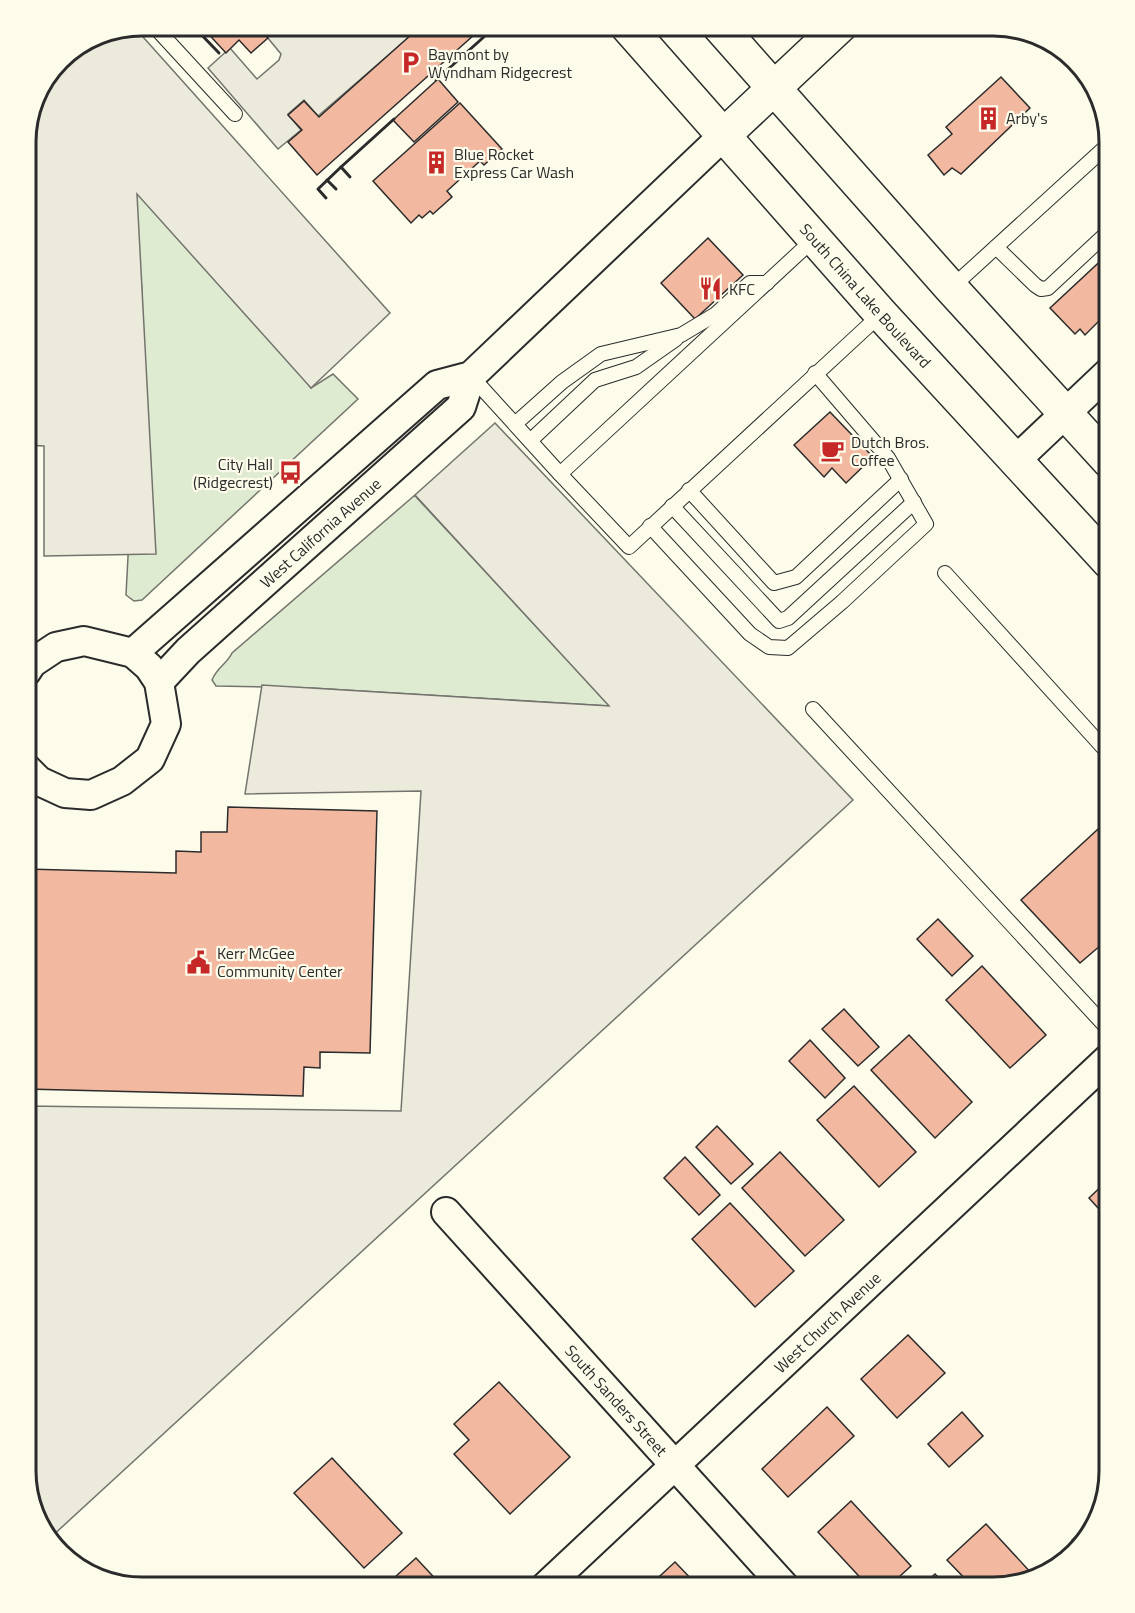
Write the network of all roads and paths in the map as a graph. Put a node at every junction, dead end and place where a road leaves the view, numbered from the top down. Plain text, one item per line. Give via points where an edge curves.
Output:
1 (163, 36) edge
2 (636, 36) edge
3 (728, 36) edge
4 (830, 36) edge
5 (775, 88) junction
6 (235, 114) dead end
7 (723, 136) junction
8 (1099, 154) edge
9 (815, 238) junction
10 (1099, 241) edge
11 (996, 247) junction
12 (767, 284) junction
13 (951, 288) junction
14 (881, 314) junction
15 (681, 335) junction
16 (815, 373) junction
17 (471, 376) junction
18 (1099, 382) edge
19 (1065, 412) junction
20 (515, 424) junction
21 (530, 441) junction
22 (1099, 449) edge
23 (1015, 461) junction
24 (560, 474) junction
25 (901, 479) junction
26 (689, 490) junction
27 (914, 502) junction
28 (672, 506) junction
29 (650, 526) junction
30 (1099, 550) edge
31 (945, 573) dead end
32 (133, 653) junction
33 (36, 660) edge
34 (159, 682) junction
35 (813, 709) dead end
36 (1099, 742) edge
37 (36, 778) edge
38 (1099, 1018) edge
39 (1099, 1068) edge
40 (447, 1212) dead end
41 (674, 1466) junction
42 (556, 1577) edge
43 (776, 1577) edge

1 - 6 lane
2 - 7 main road, South China Lake Boulevard
3 - 5 main road
4 - 5 main road
5 - 7 main road
5 - 13 main road
7 - 9 main road, South China Lake Boulevard
7 - 17 street, West California Avenue
8 - 11 lane
9 - 12 lane
9 - 14 main road, South China Lake Boulevard
10 - 11 lane via 1048,288 1041,289
11 - 13 lane
12 - 15 lane via 750,283 716,314
12 - 24 lane
13 - 19 main road
14 - 16 lane
14 - 23 main road, South China Lake Boulevard
15 - 20 lane via 601,354
15 - 21 lane via 636,367 595,380
16 - 25 lane via 888,458
16 - 26 lane
17 - 20 lane
17 - 32 street, West California Avenue via 438,385
17 - 34 street, West California Avenue via 461,406 188,651
18 - 19 street
19 - 22 main road
19 - 23 street
20 - 21 lane
21 - 24 lane
23 - 30 main road, South China Lake Boulevard
24 - 29 lane via 629,547
25 - 26 lane via 796,577 774,583
25 - 27 lane
26 - 28 lane
27 - 28 lane via 788,618 779,621
27 - 29 lane via 926,524 788,648 769,647 750,634
28 - 29 lane
31 - 36 lane
32 - 33 street via 84,641 56,647
32 - 34 street
34 - 37 street via 166,724 150,759 123,781 90,795 65,793
35 - 38 lane
39 - 41 street, West Church Avenue
40 - 41 street, South Sanders Street
41 - 42 street, West Church Avenue
41 - 43 street, South Sanders Street

